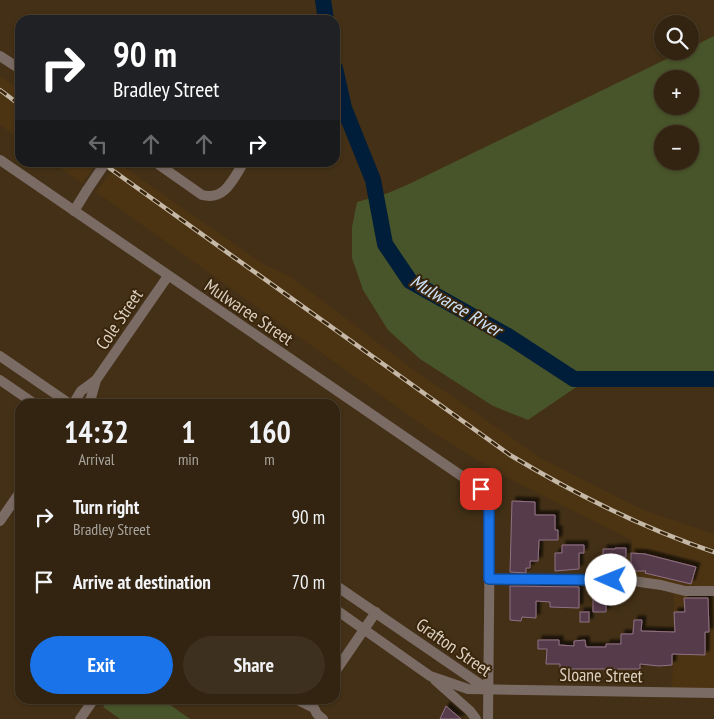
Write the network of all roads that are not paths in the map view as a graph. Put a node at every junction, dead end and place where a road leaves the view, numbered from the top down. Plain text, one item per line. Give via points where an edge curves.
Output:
1 (0, 56) edge
2 (15, 66) edge
3 (0, 160) edge
4 (103, 167) edge
5 (162, 167) edge
6 (241, 167) edge
7 (74, 210) junction
8 (168, 276) junction
9 (0, 356) edge
10 (0, 380) edge
11 (96, 380) junction
12 (27, 399) edge
13 (64, 399) edge
14 (75, 399) edge
15 (91, 399) edge
16 (15, 499) edge
17 (0, 521) edge
18 (489, 579) junction
19 (340, 587) edge
20 (714, 591) edge
21 (340, 612) edge
22 (376, 612) junction
23 (364, 629) junction
24 (340, 665) edge
25 (430, 676) junction
26 (488, 689) junction
27 (714, 693) edge
28 (90, 704) edge
29 (315, 704) edge
30 (80, 719) edge
31 (323, 719) edge
32 (476, 719) edge
33 (488, 719) edge

1 - 2 street
3 - 7 street, Mulwaree Street
4 - 7 street, bridge
5 - 6 street via 202,195 211,197 220,195 227,188
7 - 8 street, Mulwaree Street
8 - 11 street, Cole Street
8 - 18 street, Mulwaree Street via 485,492 489,502
9 - 13 street
10 - 12 street
11 - 14 street, Cole Street
11 - 15 street, Cole Street
16 - 17 street
18 - 20 street via 633,581 686,591
18 - 26 street
19 - 22 street, Grafton Street
21 - 23 street, Grafton Street
22 - 23 street
22 - 26 street, Grafton Street
23 - 24 street
23 - 25 street, Grafton Street
25 - 26 street, Grafton Street via 468,689
25 - 32 street
26 - 27 street, Sloane Street
26 - 33 street
28 - 30 street
29 - 31 street

